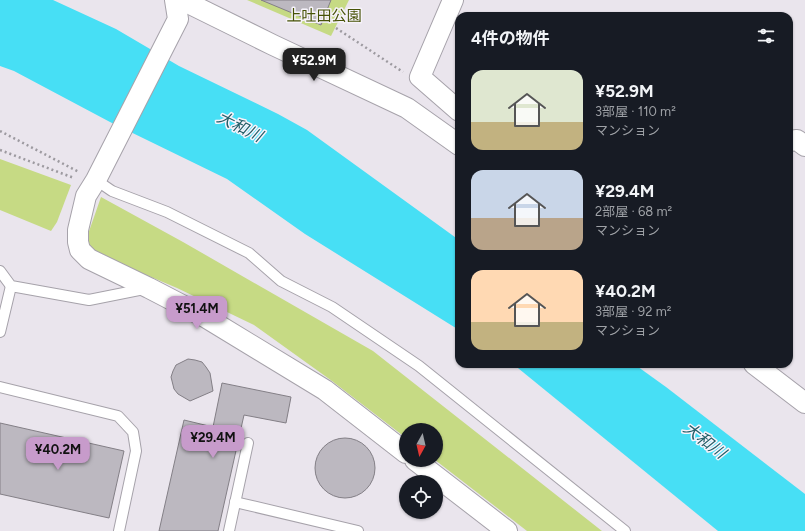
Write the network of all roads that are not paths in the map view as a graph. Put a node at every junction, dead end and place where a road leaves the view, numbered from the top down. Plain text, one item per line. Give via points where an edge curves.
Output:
1 (453, 0) edge
2 (178, 6) edge
3 (455, 108) edge
4 (793, 140) edge
5 (455, 142) edge
6 (805, 146) edge
7 (96, 180) junction
8 (0, 271) edge
9 (11, 286) junction
10 (149, 288) junction
11 (0, 332) edge
12 (759, 368) edge
13 (0, 387) edge
14 (805, 403) edge
15 (248, 443) dead end
16 (399, 447) edge
17 (424, 467) edge
18 (235, 502) junction
19 (119, 531) edge
20 (228, 531) edge
21 (358, 531) edge
22 (507, 531) edge
23 (625, 531) edge

1 - 3 street via 420,77
2 - 5 street via 273,45 407,108
2 - 7 street
4 - 6 street via 797,140
7 - 10 street via 86,196 78,230 80,250 89,258
7 - 23 lane via 112,191 167,212 249,253 281,281 332,307 419,366
8 - 9 lane
9 - 10 lane via 89,300
9 - 11 lane
10 - 16 street via 205,317 326,390
12 - 14 street
13 - 19 lane via 118,416 134,432 136,452
15 - 18 lane
17 - 22 street
18 - 20 lane
18 - 21 lane

